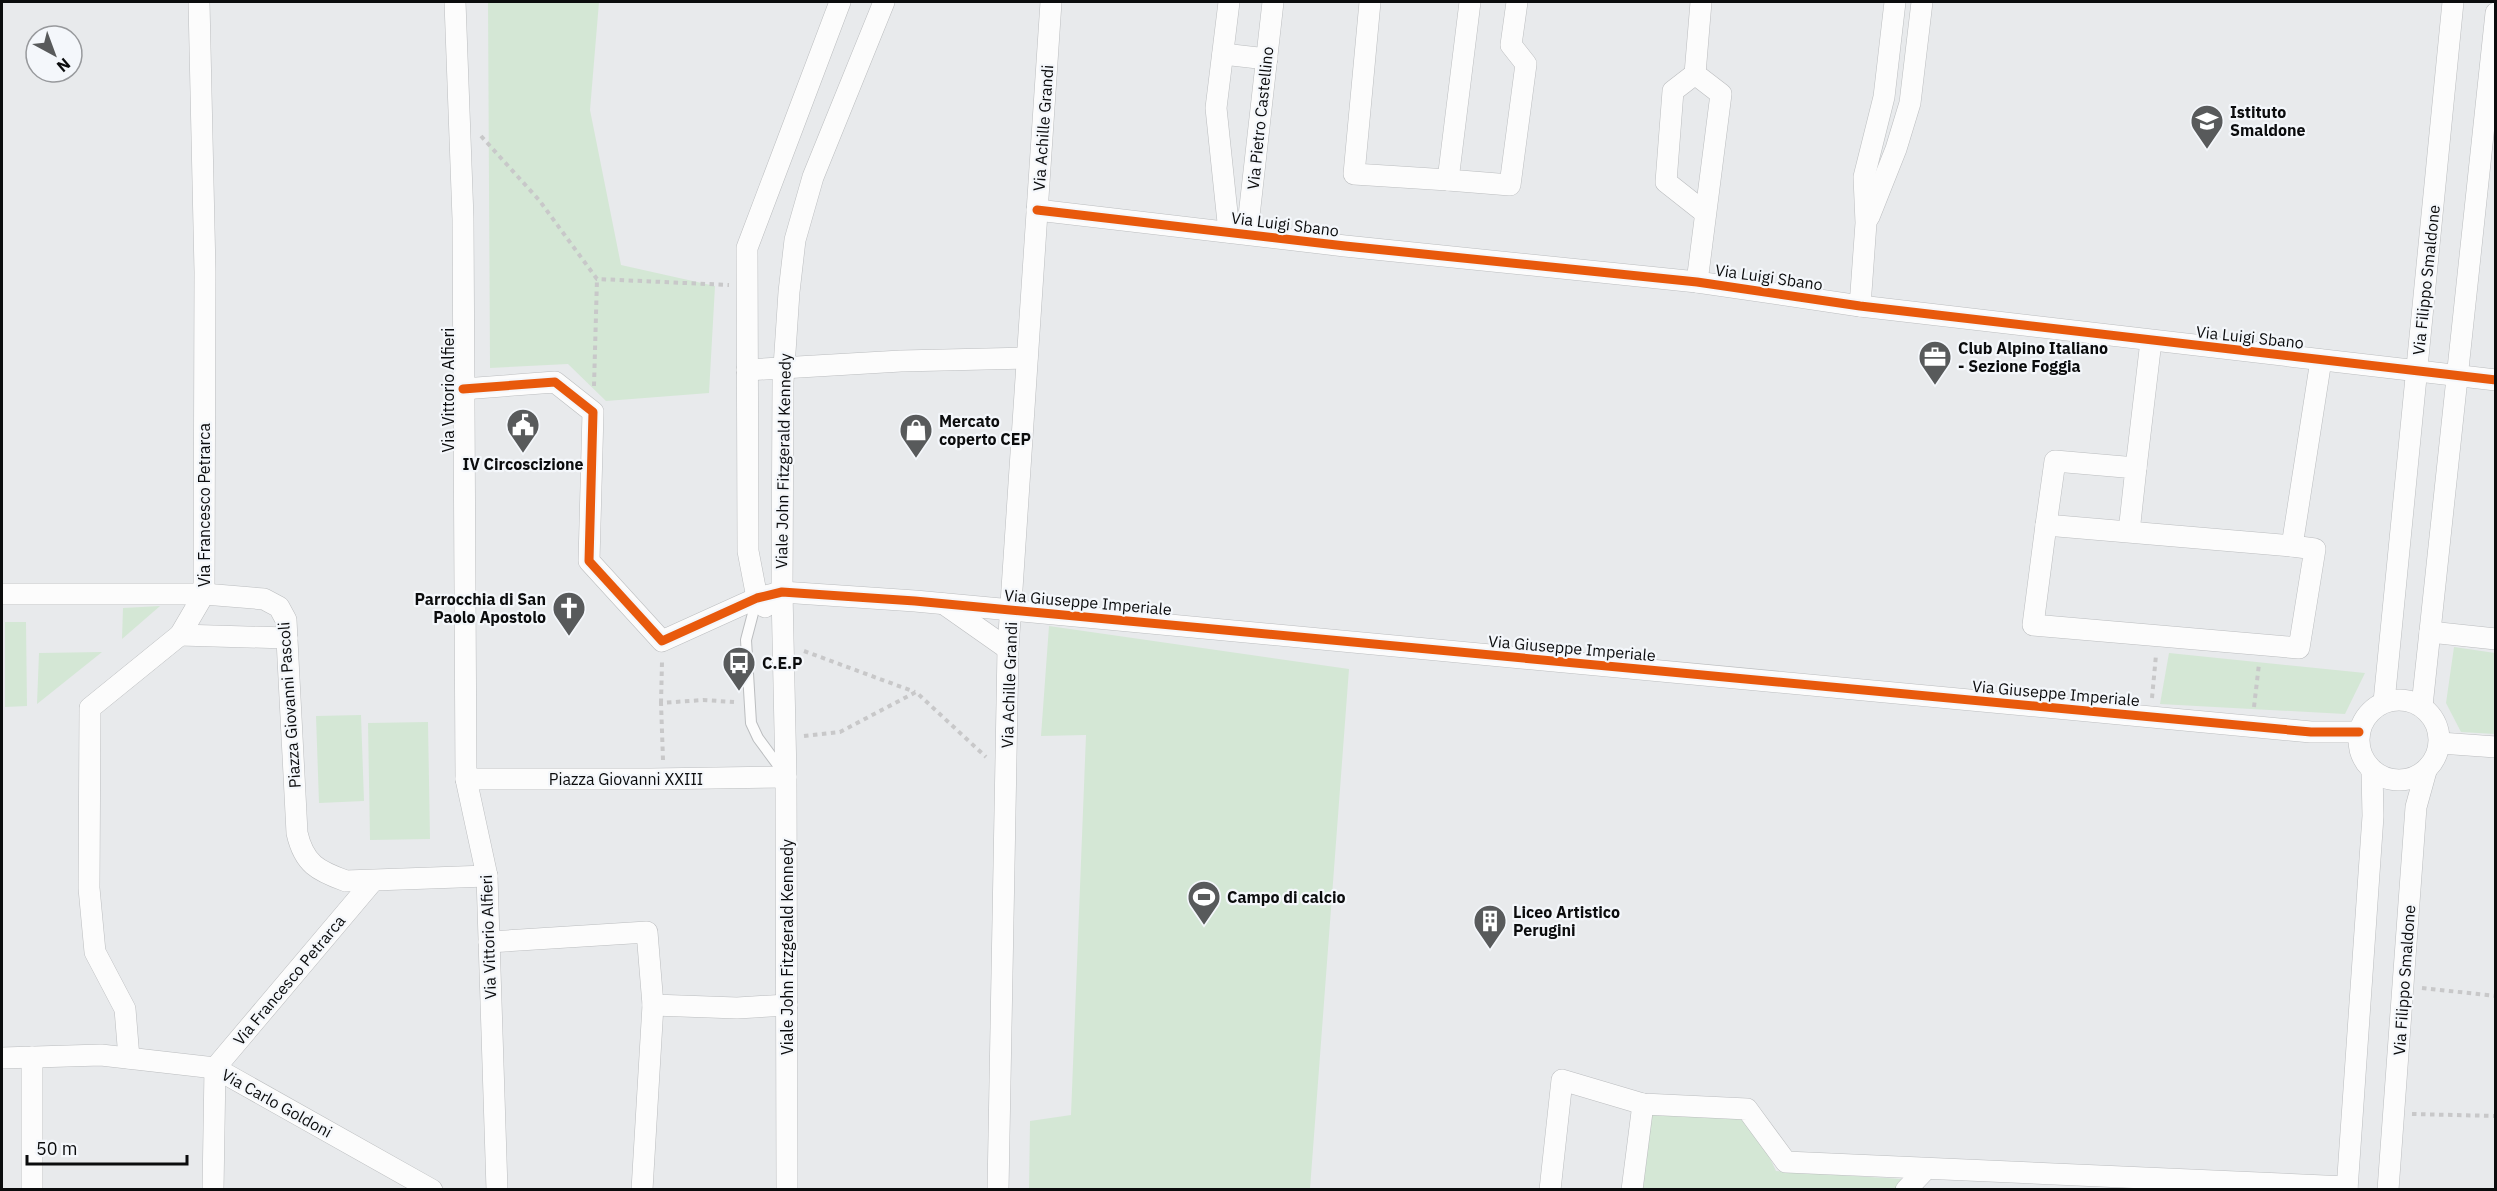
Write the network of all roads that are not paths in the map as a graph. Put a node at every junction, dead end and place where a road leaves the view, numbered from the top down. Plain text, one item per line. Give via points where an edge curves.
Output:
1 (199, 2) edge
2 (455, 2) edge
3 (840, 2) edge
4 (884, 2) edge
5 (1051, 2) edge
6 (1229, 2) edge
7 (1273, 2) edge
8 (1370, 2) edge
9 (1470, 2) edge
10 (1517, 2) edge
11 (1701, 2) edge
12 (1895, 2) edge
13 (1922, 2) edge
14 (2453, 2) edge
15 (2496, 14) edge
16 (2494, 45) edge
17 (1223, 54) junction
18 (1267, 59) junction
19 (1695, 74) junction
20 (1448, 180) junction
21 (1037, 210) junction
22 (1704, 212) junction
23 (1866, 224) junction
24 (1238, 233) junction
25 (1696, 282) junction
26 (1860, 306) junction
27 (2151, 341) junction
28 (1028, 358) junction
29 (2321, 360) junction
30 (784, 367) junction
31 (747, 370) junction
32 (2417, 371) junction
33 (2457, 376) junction
34 (2496, 380) edge
35 (463, 389) junction
36 (2136, 468) junction
37 (2046, 525) junction
38 (2129, 532) junction
39 (2292, 546) junction
40 (782, 592) junction
41 (2, 594) edge
42 (204, 594) junction
43 (757, 598) junction
44 (944, 603) junction
45 (1012, 610) junction
46 (2430, 632) junction
47 (180, 635) junction
48 (783, 637) junction
49 (287, 638) junction
50 (2496, 639) edge
51 (1008, 649) junction
52 (2384, 702) junction
53 (2422, 706) junction
54 (2359, 732) junction
55 (2440, 743) junction
56 (2496, 747) edge
57 (2373, 771) junction
58 (2426, 771) junction
59 (786, 777) junction
60 (466, 779) junction
61 (487, 876) junction
62 (372, 882) junction
63 (489, 942) junction
64 (653, 1005) junction
65 (786, 1005) junction
66 (32, 1057) junction
67 (2, 1058) edge
68 (129, 1058) junction
69 (215, 1068) junction
70 (1643, 1104) junction
71 (1925, 1170) junction
72 (2347, 1188) edge
73 (32, 1190) edge
74 (213, 1190) edge
75 (432, 1190) edge
76 (496, 1190) edge
77 (642, 1190) edge
78 (787, 1190) edge
79 (998, 1190) edge
80 (1550, 1190) edge
81 (1632, 1190) edge
82 (1906, 1190) edge
83 (2388, 1190) edge

1 - 42 street, Via Francesco Petrarca via 205,272
2 - 35 street, Via Vittorio Alfieri via 463,219
3 - 31 street, Viale John Fitzgerald Kennedy via 747,248
4 - 30 street, Viale John Fitzgerald Kennedy via 813,177 795,240
5 - 21 street, Via Achille Grandi
6 - 17 street, Via Pietro Castellino
7 - 18 street, Via Pietro Castellino
8 - 20 street via 1354,174
9 - 20 street
10 - 20 street via 1511,45 1526,64 1510,185
11 - 19 street
12 - 23 street via 1884,97 1864,177
13 - 23 street via 1910,103
14 - 32 street, Via Filippo Smaldone
15 - 16 street
16 - 33 street
17 - 18 street
17 - 24 street, Via Pietro Castellino via 1216,108
18 - 24 street, Via Pietro Castellino
19 - 22 street via 1721,94
19 - 22 street via 1673,91 1666,182
21 - 24 street, Via Luigi Sbano
21 - 28 street, Via Achille Grandi
22 - 25 street
23 - 26 street
24 - 25 street, Via Luigi Sbano
25 - 26 street, Via Luigi Sbano
26 - 27 street, Via Luigi Sbano
27 - 29 street, Via Luigi Sbano
27 - 36 street
28 - 30 street
28 - 45 street, Via Achille Grandi
29 - 32 street, Via Luigi Sbano
29 - 39 street
30 - 31 street
30 - 40 street, Viale John Fitzgerald Kennedy
31 - 43 street, Viale John Fitzgerald Kennedy via 748,551
32 - 33 street, Via Luigi Sbano
32 - 52 street, Via Filippo Smaldone
33 - 34 street, Via Luigi Sbano
33 - 46 street
35 - 43 street via 555,382 593,412 589,561 662,641
35 - 60 street, Via Vittorio Alfieri
36 - 37 street via 2055,461
36 - 38 street
37 - 38 street
37 - 39 street via 2033,625 2299,648 2315,549
38 - 39 street
40 - 43 street
40 - 44 street, Via Giuseppe Imperiale
40 - 48 street, Viale John Fitzgerald Kennedy
41 - 42 street, Piazza Giovanni Pascoli
42 - 47 street, Via Francesco Petrarca
42 - 49 street, Piazza Giovanni Pascoli via 264,599 279,607 286,620
43 - 48 street
43 - 59 lane via 746,640 751,723
44 - 45 street, Via Giuseppe Imperiale
44 - 51 street
45 - 51 street, Via Achille Grandi
45 - 54 street, Via Giuseppe Imperiale via 2252,727
46 - 50 street
46 - 53 street
47 - 49 street
47 - 68 street, Via Francesco Petrarca via 90,708 89,888 95,952 125,1009
48 - 59 street, Viale John Fitzgerald Kennedy
49 - 62 street, Piazza Giovanni Pascoli via 300,846 307,861 326,874 346,881
51 - 79 street, Via Achille Grandi
52 - 53 street via 2408,700
52 - 54 street via 2373,708
53 - 55 street via 2431,714
54 - 57 street via 2359,749
55 - 56 street
55 - 58 street via 2436,758
57 - 58 street via 2398,781
57 - 72 street
58 - 83 street, Via Filippo Smaldone via 2416,807
59 - 60 street, Piazza Giovanni XXIII
59 - 65 street, Viale John Fitzgerald Kennedy
60 - 61 street, Via Vittorio Alfieri
61 - 62 street, Piazza Giovanni Pascoli
61 - 63 street, Via Vittorio Alfieri
62 - 69 street, Via Francesco Petrarca
63 - 64 street via 647,932
63 - 76 street, Via Vittorio Alfieri
64 - 65 street
64 - 77 street
65 - 78 street, Viale John Fitzgerald Kennedy
66 - 67 street, Via Carlo Goldoni
66 - 68 street, Via Carlo Goldoni
66 - 73 street
68 - 69 street, Via Carlo Goldoni
69 - 74 street
69 - 75 street, Via Carlo Goldoni
70 - 71 street via 1747,1109 1785,1162
70 - 80 street via 1562,1080
70 - 81 street
71 - 72 street
71 - 82 street

